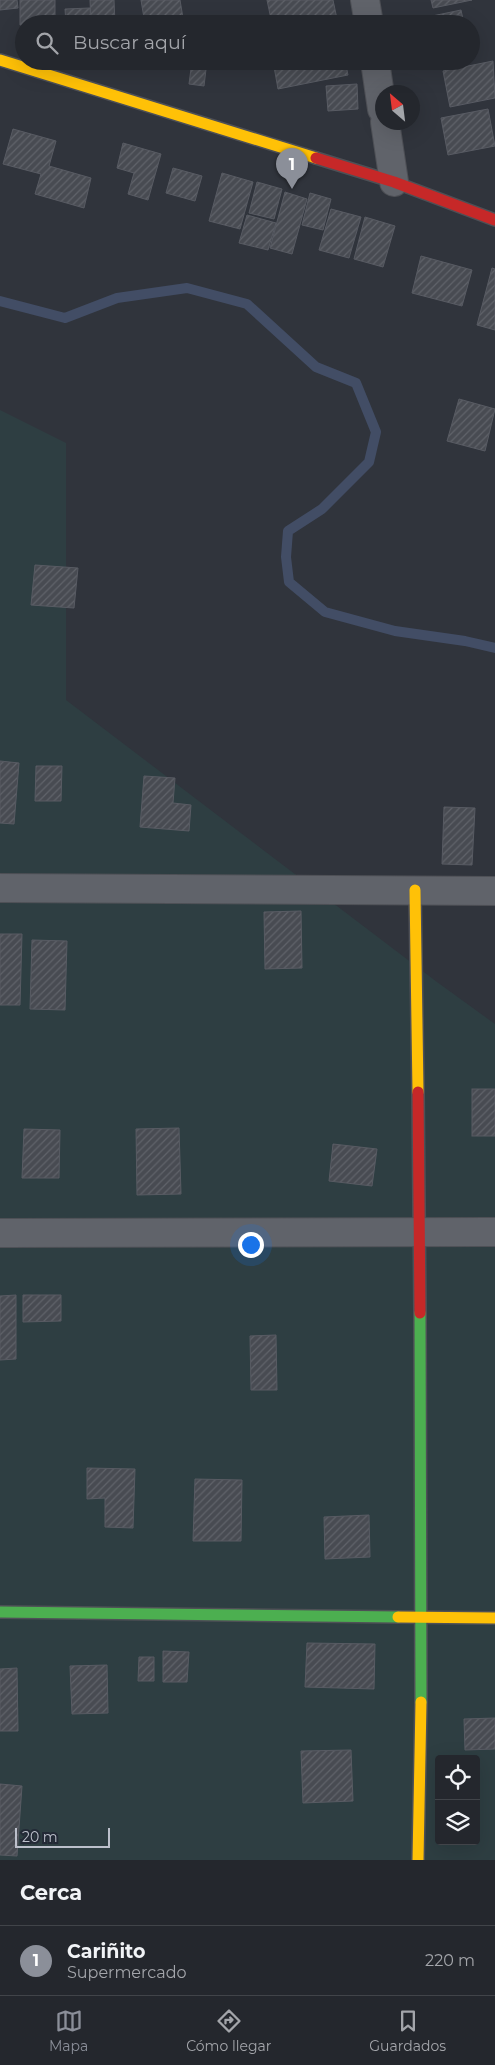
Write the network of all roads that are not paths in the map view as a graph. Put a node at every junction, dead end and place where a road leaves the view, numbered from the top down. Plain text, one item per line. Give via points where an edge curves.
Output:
1 (365, 0) edge
2 (368, 15) edge
3 (0, 60) edge
4 (15, 65) edge
5 (32, 70) edge
6 (376, 70) edge
7 (378, 85) edge
8 (386, 130) edge
9 (394, 182) junction
10 (495, 220) edge
11 (0, 888) edge
12 (416, 890) junction
13 (495, 891) edge
14 (420, 1232) junction
15 (495, 1232) edge
16 (0, 1233) edge
17 (0, 1612) edge
18 (422, 1617) junction
19 (495, 1618) edge
20 (418, 1860) edge

1 - 2 street
3 - 4 street
5 - 9 street
6 - 7 street
8 - 9 street
9 - 10 street
11 - 12 street
12 - 13 street
12 - 14 street
14 - 15 street
14 - 16 street
14 - 18 street
17 - 18 street
18 - 19 street
18 - 20 street

